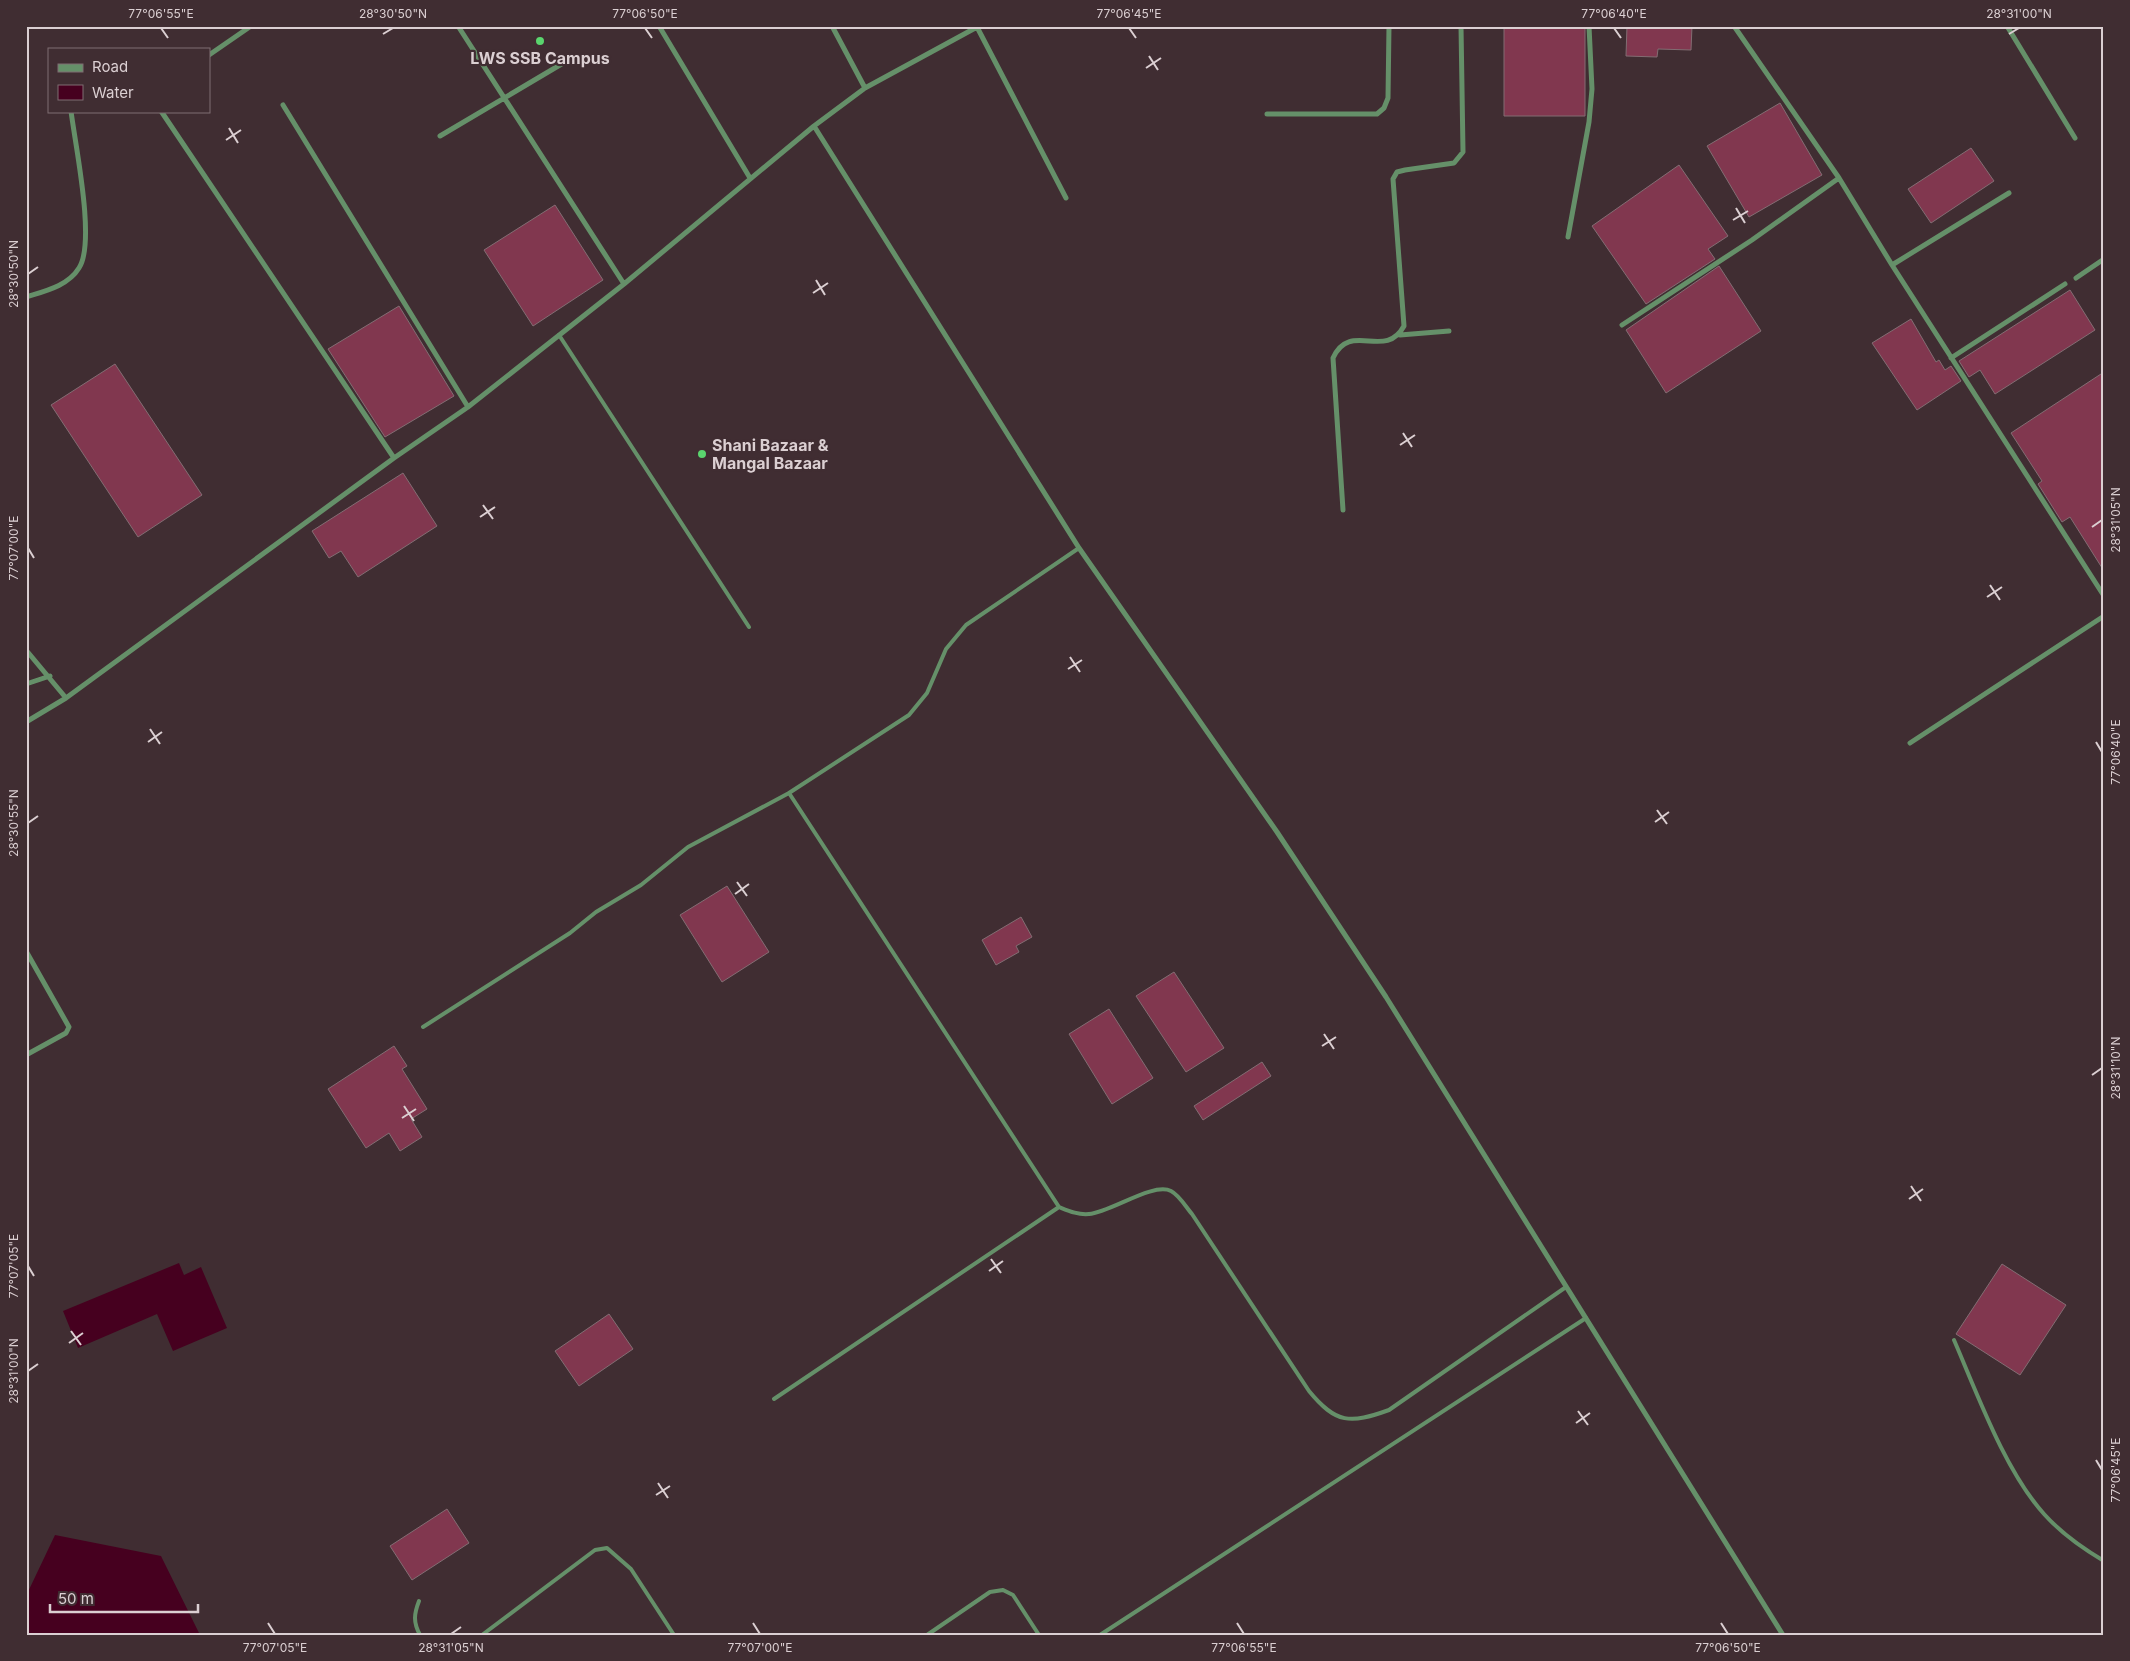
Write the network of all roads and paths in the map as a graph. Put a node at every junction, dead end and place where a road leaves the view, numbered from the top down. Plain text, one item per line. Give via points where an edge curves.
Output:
1 (251, 26) edge
2 (458, 26) edge
3 (659, 26) edge
4 (832, 26) edge
5 (1389, 26) edge
6 (1461, 26) edge
7 (1589, 26) edge
8 (1734, 26) edge
9 (2007, 26) edge
10 (978, 27) edge
11 (210, 55) edge
12 (570, 59) dead end
13 (865, 88) junction
14 (505, 99) junction
15 (283, 105) dead end
16 (71, 112) edge
17 (162, 112) edge
18 (1266, 114) dead end
19 (814, 126) junction
20 (440, 136) dead end
21 (2075, 138) dead end
22 (750, 178) junction
23 (1839, 178) junction
24 (2009, 193) dead end
25 (1066, 198) dead end
26 (1568, 237) dead end
27 (2104, 259) edge
28 (1892, 265) junction
29 (2076, 278) dead end
30 (624, 284) junction
31 (2065, 284) dead end
32 (26, 297) edge
33 (1622, 325) dead end
34 (1449, 331) dead end
35 (559, 335) junction
36 (1400, 335) junction
37 (1951, 358) junction
38 (468, 407) junction
39 (394, 458) junction
40 (1343, 510) dead end
41 (1079, 548) junction
42 (2104, 596) edge
43 (2104, 616) edge
44 (749, 627) dead end
45 (26, 650) edge
46 (50, 676) junction
47 (26, 684) edge
48 (66, 698) junction
49 (26, 722) edge
50 (1910, 743) dead end
51 (790, 793) junction
52 (26, 951) edge
53 (423, 1027) dead end
54 (26, 1055) edge
55 (1059, 1207) junction
56 (1566, 1287) junction
57 (1586, 1318) junction
58 (1954, 1340) dead end
59 (774, 1399) dead end
60 (2104, 1561) edge
61 (419, 1601) dead end
62 (420, 1635) edge
63 (482, 1635) edge
64 (674, 1635) edge
65 (927, 1635) edge
66 (1039, 1635) edge
67 (1100, 1635) edge
68 (1783, 1635) edge

1 - 11 street
2 - 14 street
3 - 22 street
4 - 13 street
5 - 18 street via 1388,98 1377,114
6 - 36 street via 1463,152 1454,163 1397,172 1393,179 1404,326
7 - 26 street via 1592,89 1589,122
8 - 23 street
9 - 21 street
10 - 13 street
10 - 25 street
12 - 14 street
13 - 19 street
14 - 20 street
14 - 30 street
15 - 38 street
16 - 32 street via 85,216 85,252 80,267 71,278
17 - 39 street
19 - 22 street
19 - 41 street
22 - 30 street
23 - 28 street
23 - 33 street via 1752,240
24 - 28 street
27 - 29 street
28 - 37 street
30 - 35 street
31 - 37 street
34 - 36 street
35 - 38 street
35 - 44 lane
36 - 40 street via 1389,341 1347,341 1339,346 1333,358
37 - 42 street
38 - 39 street
39 - 48 street
41 - 51 lane via 966,625 946,650 927,693 909,715
41 - 56 street via 1277,832 1369,972
43 - 50 street
45 - 46 street
46 - 47 street
46 - 48 street
48 - 49 street
51 - 53 lane via 688,847 641,885
51 - 55 lane
52 - 54 street via 69,1027 66,1033
55 - 56 lane via 1074,1213 1090,1214 1153,1191 1164,1189 1173,1192 1192,1214 1309,1391 1323,1408 1340,1418 1360,1420 1389,1410
55 - 59 lane
56 - 57 street
57 - 67 lane
57 - 68 street
58 - 60 lane via 1995,1435 2023,1484 2043,1513 2081,1548
61 - 62 lane via 414,1614
63 - 64 lane via 595,1550 607,1548 631,1569
65 - 66 lane via 990,1592 1003,1590 1014,1595

